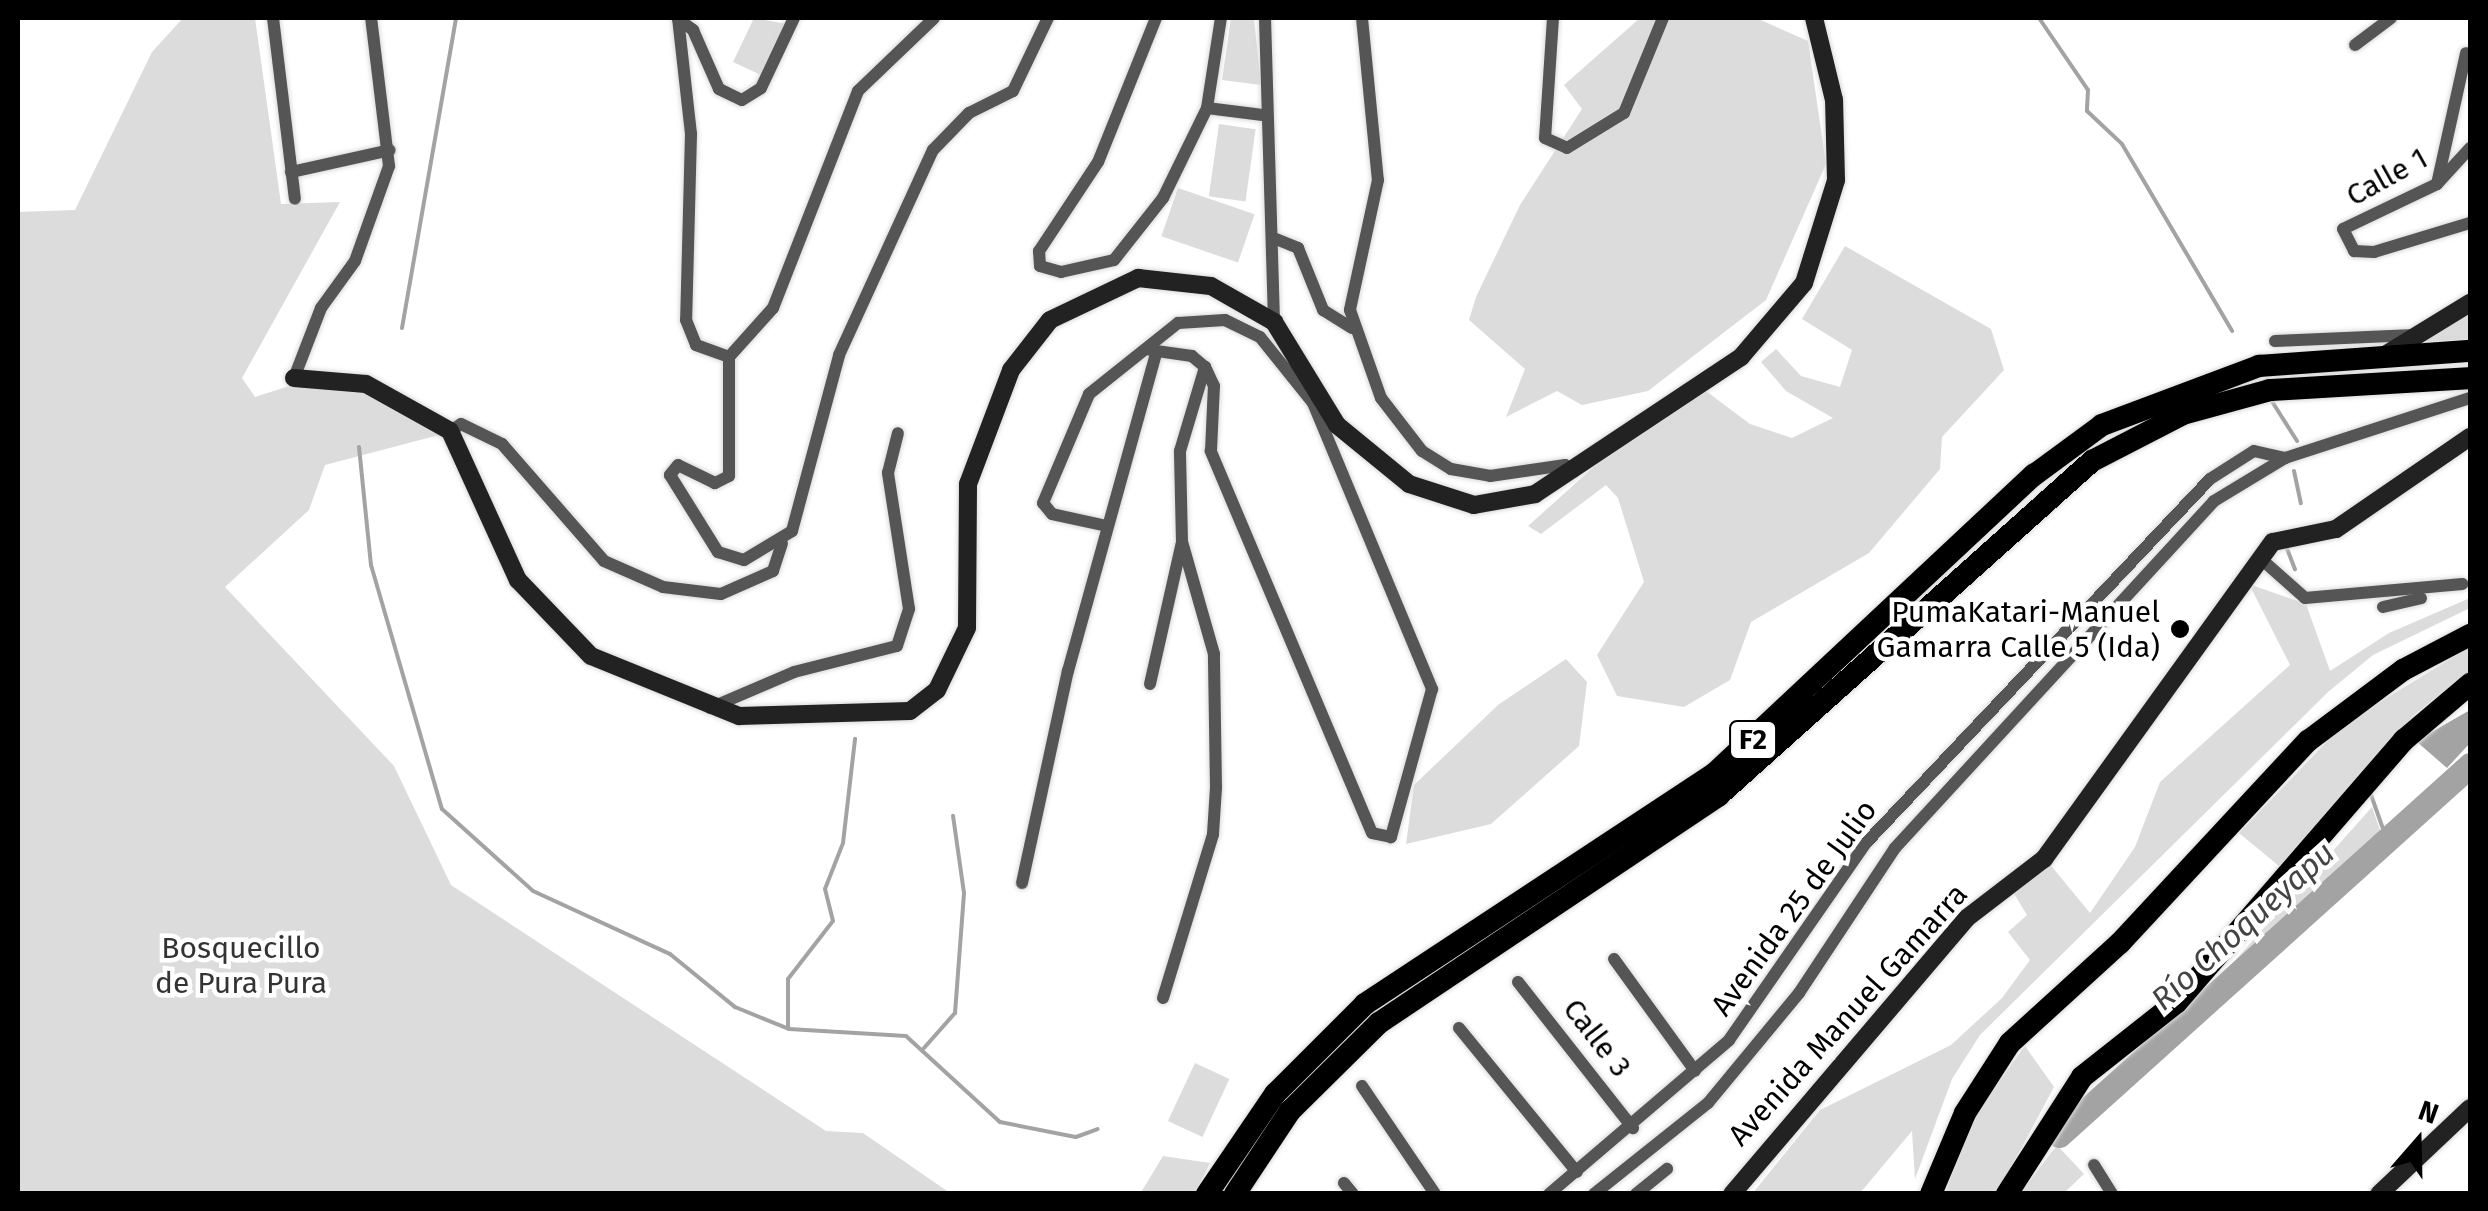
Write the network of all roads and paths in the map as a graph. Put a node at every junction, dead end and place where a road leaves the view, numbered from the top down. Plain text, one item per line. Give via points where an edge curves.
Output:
1 (273, 18) edge
2 (371, 18) edge
3 (678, 18) edge
4 (794, 18) edge
5 (934, 18) edge
6 (1048, 18) edge
7 (1156, 18) edge
8 (1222, 18) edge
9 (1265, 18) edge
10 (1362, 18) edge
11 (1553, 18) edge
12 (1663, 18) edge
13 (1814, 18) edge
14 (2391, 18) edge
15 (2356, 45) dead end
16 (2466, 53) dead end
17 (1207, 108) junction
18 (1264, 115) junction
19 (2470, 148) edge
20 (390, 150) junction
21 (291, 172) junction
22 (2437, 184) junction
23 (295, 199) dead end
24 (2470, 223) edge
25 (1276, 239) junction
26 (1114, 260) junction
27 (1132, 281) junction
28 (2470, 303) edge
29 (1274, 322) junction
30 (1352, 328) junction
31 (2414, 335) junction
32 (2275, 341) dead end
33 (1150, 349) junction
34 (2470, 352) edge
35 (2385, 355) junction
36 (728, 357) junction
37 (1204, 367) junction
38 (294, 378) joint
39 (2462, 378) edge
40 (2470, 398) edge
41 (450, 432) junction
42 (898, 433) dead end
43 (2470, 437) edge
44 (2285, 458) junction
45 (1574, 472) junction
46 (1106, 526) junction
47 (1182, 542) junction
48 (782, 543) junction
49 (2260, 558) junction
50 (2466, 583) edge
51 (2383, 606) dead end
52 (2470, 635) edge
53 (1150, 684) dead end
54 (2470, 684) edge
55 (710, 708) junction
56 (1022, 883) dead end
57 (1614, 959) dead end
58 (1518, 982) dead end
59 (1163, 998) dead end
60 (1459, 1028) dead end
61 (1695, 1071) junction
62 (1362, 1086) dead end
63 (2470, 1108) edge
64 (1632, 1128) junction
65 (2094, 1165) dead end
66 (1667, 1170) dead end
67 (1576, 1172) junction
68 (1207, 1194) edge
69 (1235, 1194) edge
70 (1435, 1194) edge
71 (1549, 1194) edge
72 (1594, 1194) edge
73 (1636, 1194) edge
74 (1732, 1194) edge
75 (1931, 1194) edge
76 (2007, 1194) edge
77 (2112, 1194) edge
78 (2379, 1194) edge

1 - 21 street
2 - 20 street
3 - 4 street via 694,30 720,89 742,100 762,88
3 - 36 street via 691,134 686,320 696,345
5 - 36 street via 858,91 773,308
6 - 48 street via 1014,91 956,122 922,170 838,355 804,498
7 - 26 street via 1092,173 1038,259 1060,272
8 - 17 street
9 - 18 street
10 - 30 street via 1378,180 1350,296
11 - 12 street via 1546,138 1567,148 1624,113
13 - 45 street via 1834,100 1836,180 1804,283 1762,340
14 - 15 street
16 - 22 street
17 - 18 street
17 - 26 street via 1163,198
18 - 25 street
19 - 22 street, Calle 1
20 - 21 street
20 - 38 street via 355,261 321,308
21 - 23 street
22 - 24 street, Calle 1 via 2343,229 2350,246 2374,252
25 - 29 street
25 - 30 street via 1298,248 1323,310
26 - 27 street
27 - 29 street via 1211,286
27 - 55 street via 1050,320 1011,370 968,484 972,597 938,690 883,716 764,720
28 - 31 street
29 - 45 street via 1337,425 1409,484 1459,502 1498,504
30 - 45 street via 1381,398 1434,461 1470,475 1552,464
31 - 32 street
31 - 35 street
33 - 37 street via 1192,356
33 - 37 street via 1178,323 1225,320 1277,353 1313,404 1432,688 1403,814 1384,840 1364,816 1211,451 1214,386
33 - 46 street
33 - 46 street via 1088,394 1043,498 1052,514
34 - 35 highway, F2
35 - 68 highway, F2 via 2216,376 2073,444 1716,773 1365,1004 1266,1105
36 - 48 street via 734,467 715,483 678,465 671,480 727,557 754,558
37 - 47 street via 1175,484
38 - 41 street via 366,384
39 - 69 highway, F2 via 2270,390 2183,414 2092,461 1720,795 1379,1023 1290,1110
40 - 44 street, Avenida 25 de Julio
41 - 48 street via 461,424 502,444 604,561 663,587 722,594 773,571
41 - 55 street via 502,550 539,607 590,656
42 - 55 street via 888,473 909,608 897,646 794,672
43 - 49 street, Avenida Manuel Gamarra via 2336,528 2283,534
44 - 61 street, Avenida 25 de Julio via 2254,451 2226,466 2094,597 1866,843 1729,1040
44 - 72 street, Avenida 25 de Julio via 2214,501 1895,848 1799,993 1708,1103
46 - 56 street
47 - 53 street
47 - 59 street via 1214,654 1216,788 1213,834
49 - 50 street via 2304,598
49 - 74 street, Avenida Manuel Gamarra via 2044,859 1967,918
50 - 51 street
52 - 75 highway via 2403,670 2308,740 2120,943 2010,1043 1964,1113
54 - 76 highway via 2404,740 2177,1002 2082,1077
57 - 61 street
58 - 64 street, Calle 3
60 - 67 street
61 - 64 street, Avenida 25 de Julio
62 - 70 street
63 - 78 street
64 - 67 street, Avenida 25 de Julio
65 - 77 street
66 - 73 street
67 - 71 street, Avenida 25 de Julio

